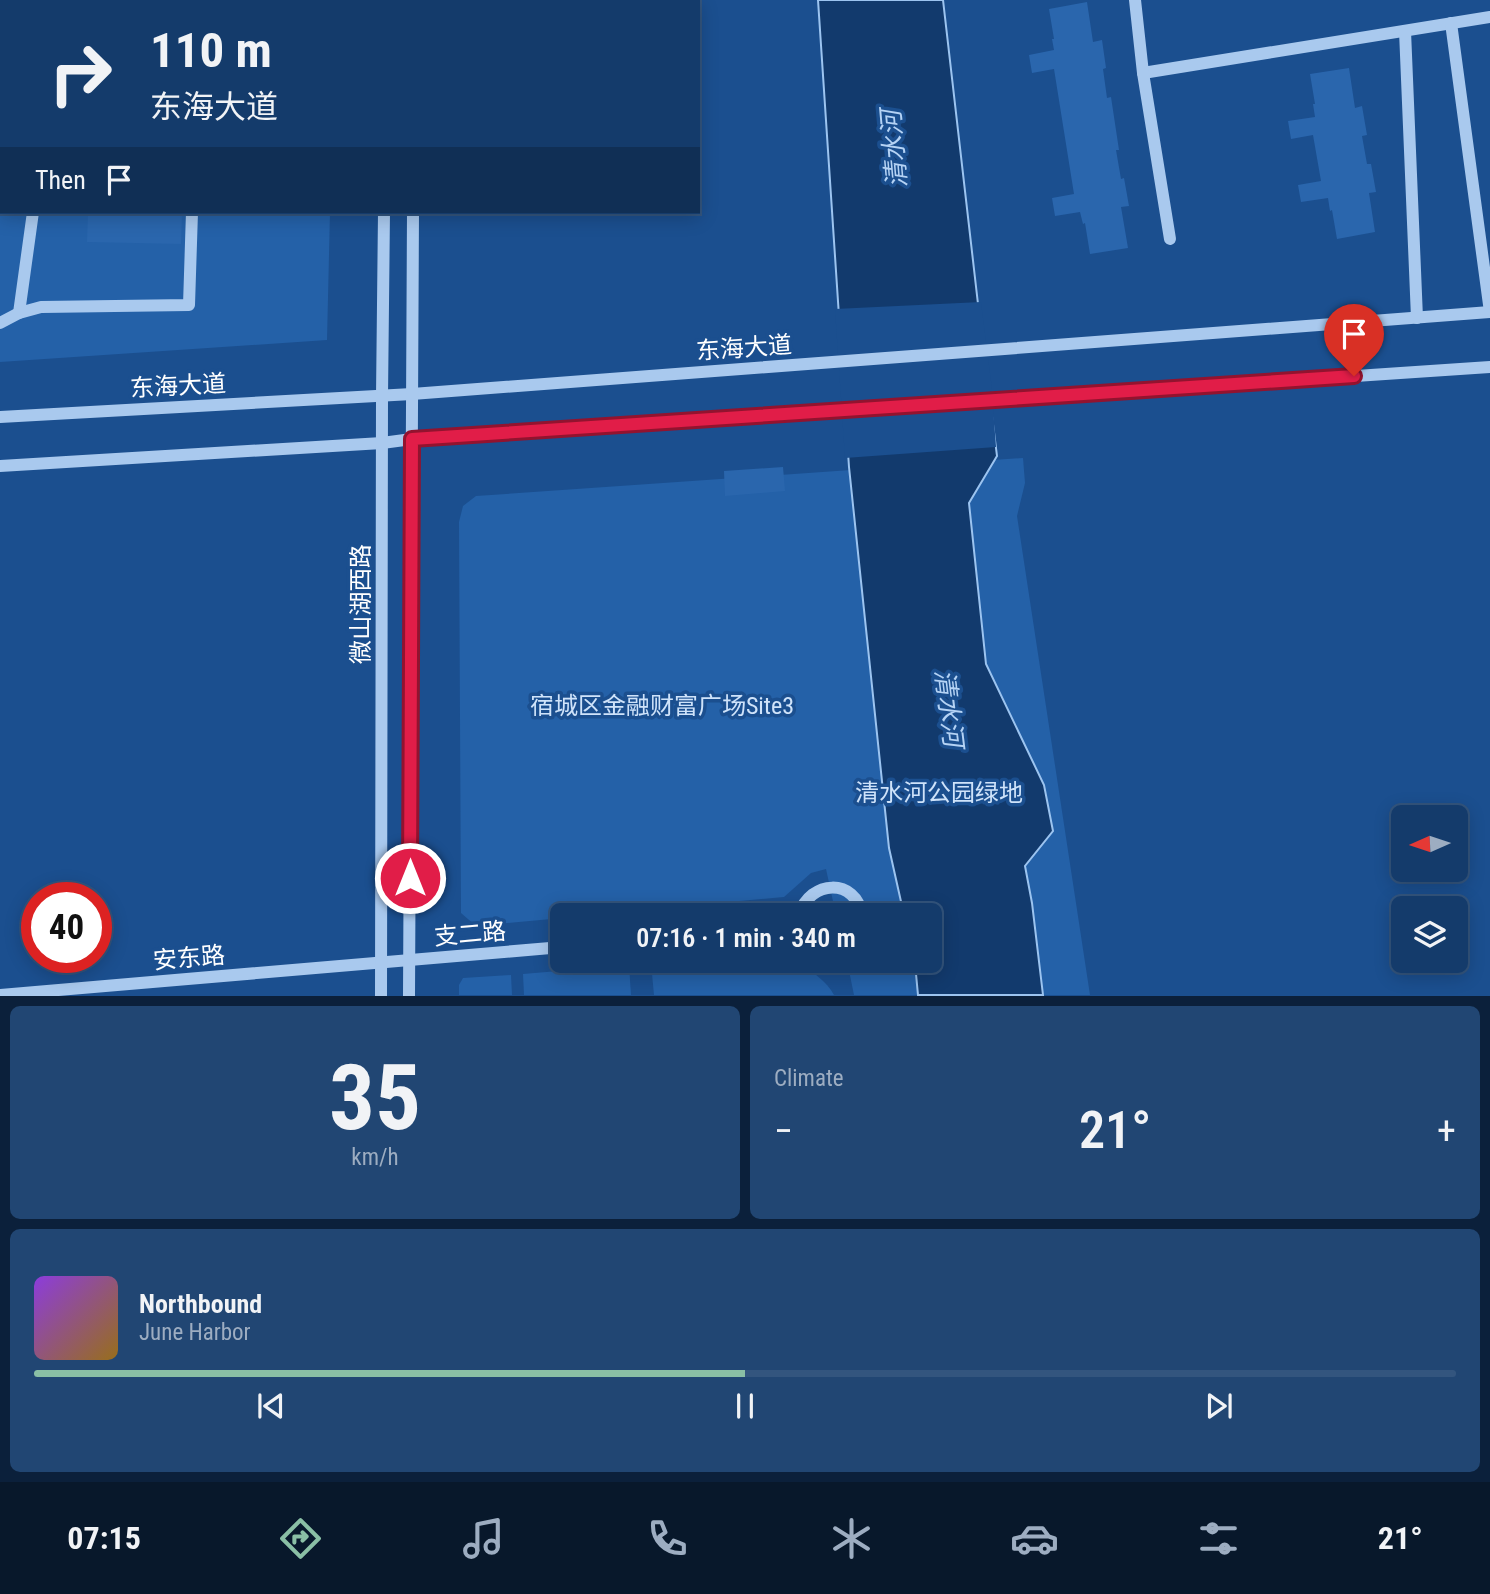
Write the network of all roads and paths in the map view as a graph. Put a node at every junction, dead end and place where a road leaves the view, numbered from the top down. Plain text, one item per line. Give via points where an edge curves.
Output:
1 (1135, 0) edge
2 (1490, 17) edge
3 (1451, 23) junction
4 (1405, 31) junction
5 (1143, 73) junction
6 (33, 214) edge
7 (192, 214) edge
8 (384, 214) edge
9 (413, 214) edge
10 (1170, 239) dead end
11 (1490, 312) edge
12 (19, 313) junction
13 (1417, 318) junction
14 (0, 323) edge
15 (1490, 368) edge
16 (412, 394) junction
17 (382, 396) junction
18 (0, 417) edge
19 (412, 439) junction
20 (382, 443) junction
21 (0, 466) edge
22 (804, 903) edge
23 (858, 903) edge
24 (550, 948) edge
25 (410, 960) junction
26 (381, 962) junction
27 (0, 989) edge
28 (0, 995) edge
29 (381, 996) edge
30 (409, 996) edge

1 - 5 street
2 - 3 street
3 - 4 street
3 - 11 street
4 - 5 street
4 - 13 street
5 - 10 street
6 - 12 street
7 - 12 street via 189,305 41,307
8 - 17 street, 微山湖西路
9 - 16 street, 微山湖西路
11 - 13 street, 东海大道
12 - 14 street
13 - 16 street, 东海大道
15 - 19 street
16 - 17 street, 东海大道
16 - 19 street, 微山湖西路
17 - 18 street, 东海大道
17 - 20 street, 微山湖西路
19 - 20 street
19 - 25 street, 微山湖西路
20 - 21 street
20 - 26 street, 微山湖西路
22 - 23 street via 827,887 848,892
24 - 25 street, 支二路
25 - 26 street, 支二路
25 - 30 street, 微山湖西路
26 - 28 street, 安东路
26 - 29 street, 微山湖西路
27 - 28 street

